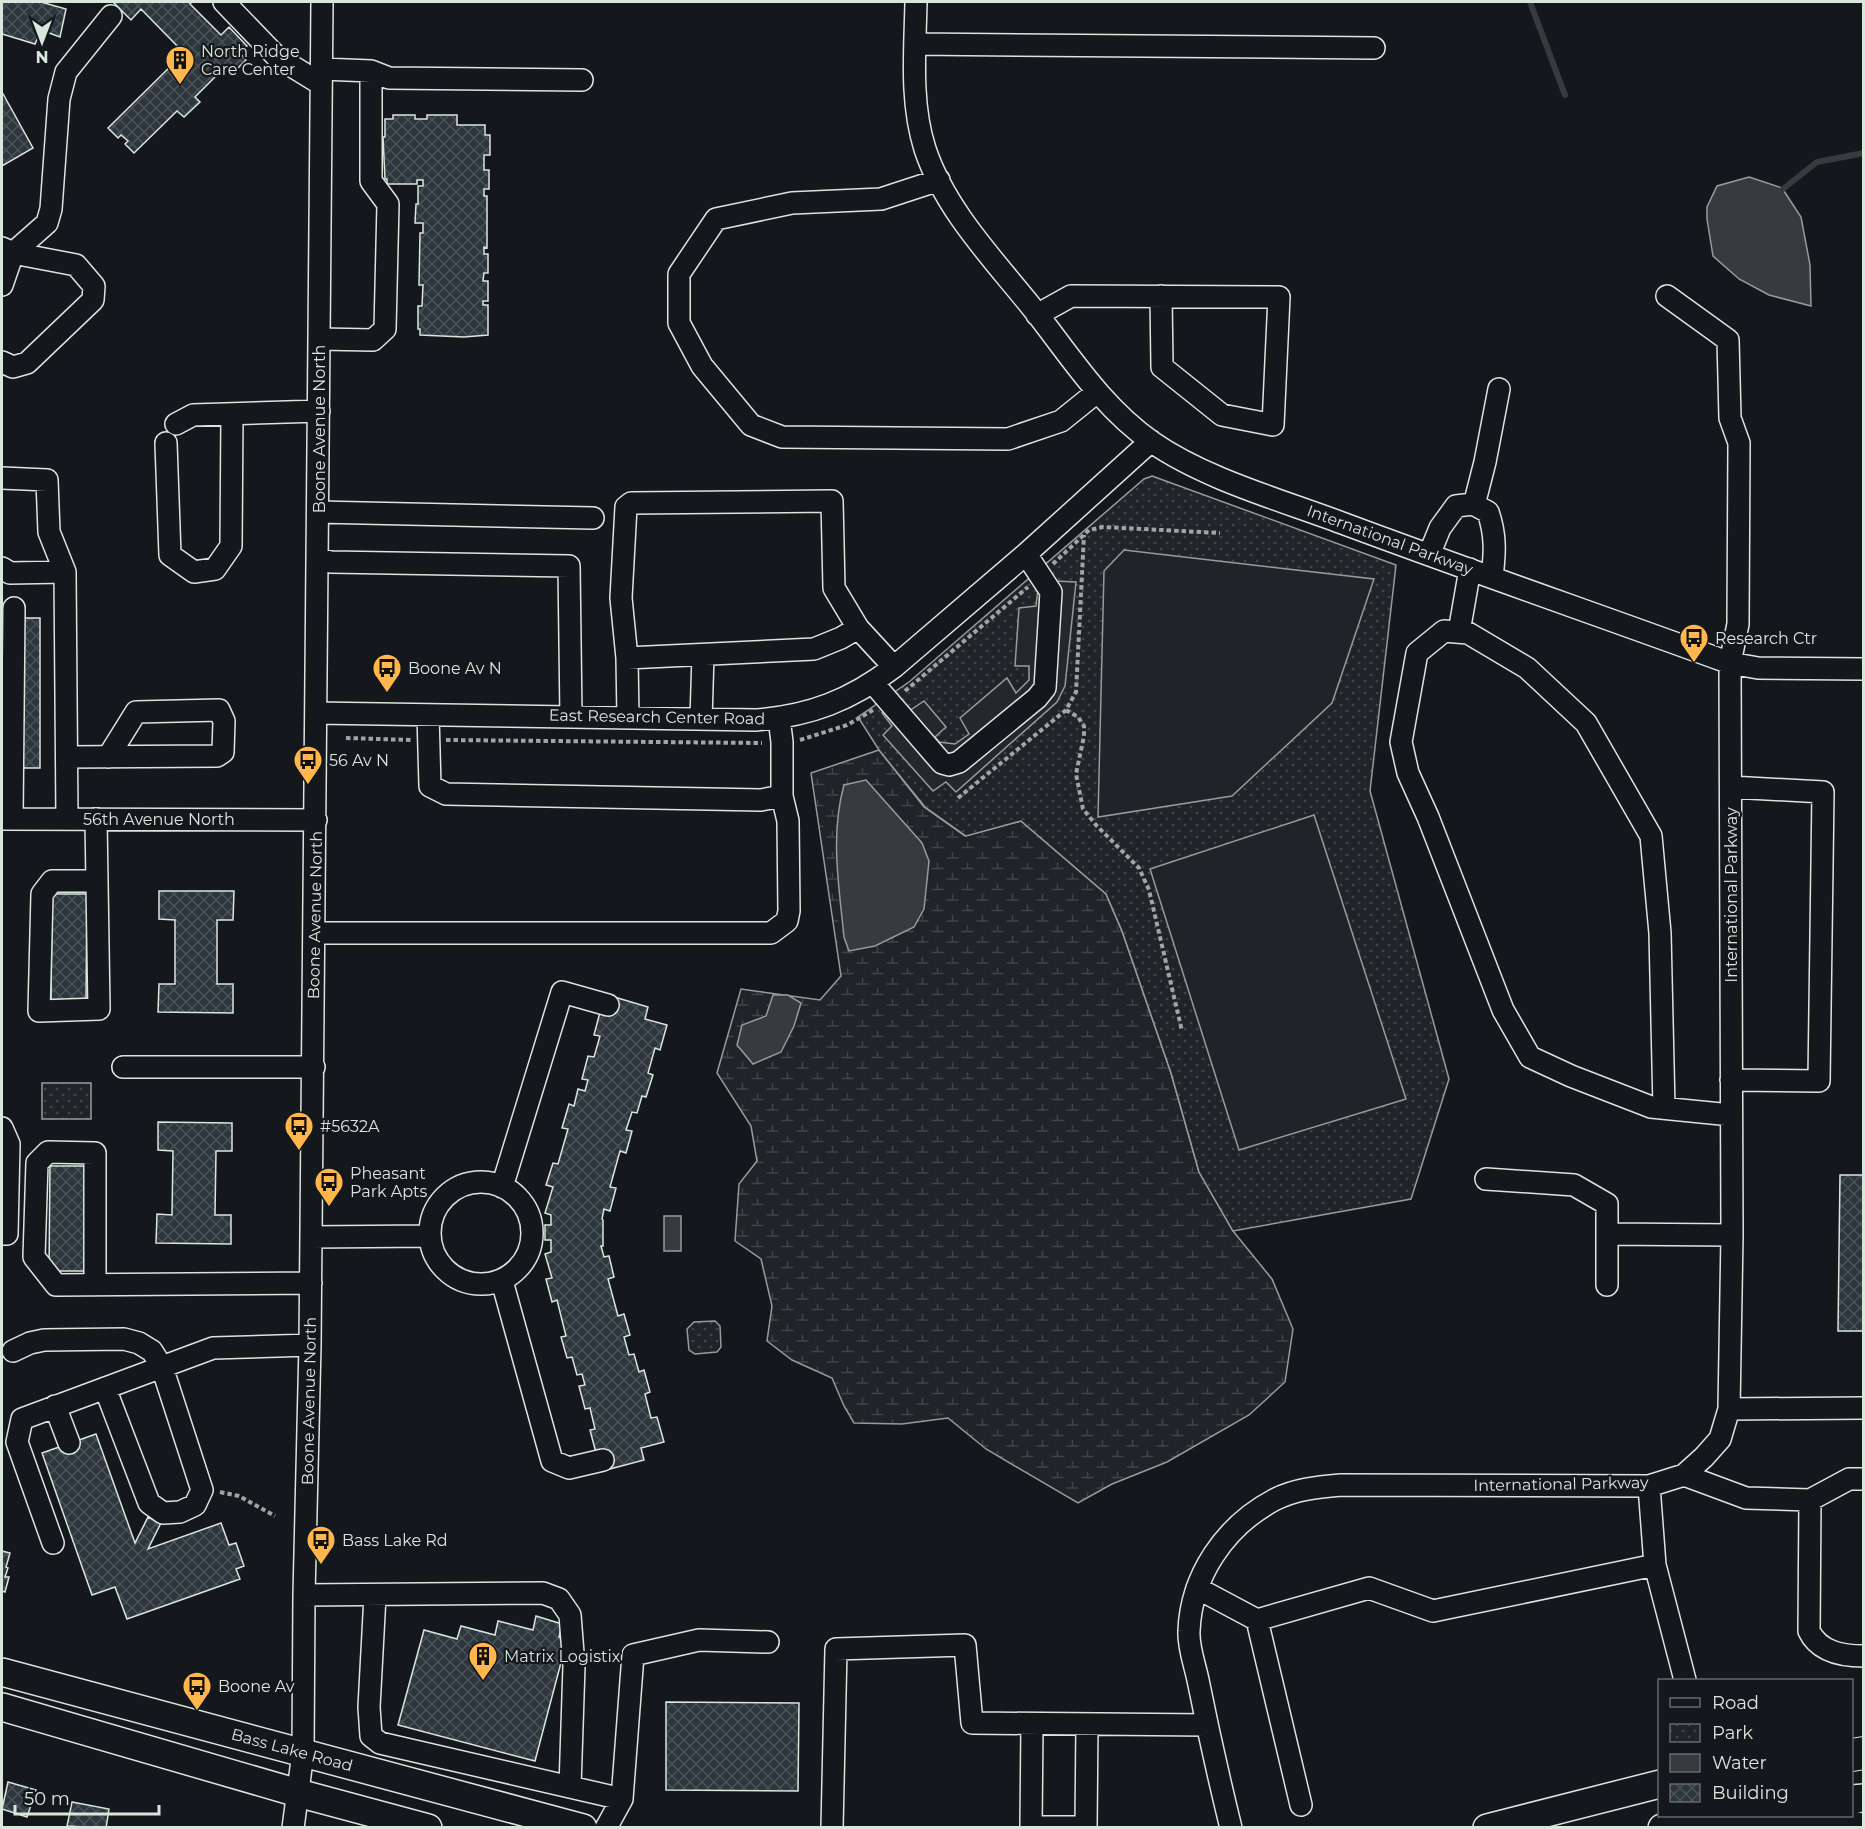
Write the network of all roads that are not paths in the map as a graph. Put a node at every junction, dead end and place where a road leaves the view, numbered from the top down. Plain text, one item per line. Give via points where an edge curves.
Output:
1 (224, 2) edge
2 (322, 2) edge
3 (916, 2) edge
4 (111, 16) dead end
5 (915, 44) junction
6 (1374, 48) dead end
7 (370, 71) junction
8 (321, 77) junction
9 (582, 80) dead end
10 (939, 180) junction
11 (7, 250) edge
12 (2, 285) edge
13 (1161, 296) junction
14 (1667, 296) dead end
15 (1037, 315) junction
16 (320, 339) junction
17 (2, 362) edge
18 (1499, 389) dead end
19 (1097, 392) junction
20 (319, 411) junction
21 (231, 414) junction
22 (1152, 441) junction
23 (2, 478) edge
24 (1474, 505) junction
25 (318, 512) junction
26 (593, 518) dead end
27 (1026, 554) junction
28 (1429, 555) junction
29 (317, 559) junction
30 (2, 568) edge
31 (1470, 569) junction
32 (65, 572) junction
33 (1492, 577) junction
34 (14, 608) dead end
35 (858, 628) junction
36 (1459, 632) junction
37 (703, 655) junction
38 (627, 658) junction
39 (1730, 663) junction
40 (894, 667) junction
41 (1863, 669) edge
42 (873, 683) junction
43 (316, 713) junction
44 (428, 715) junction
45 (571, 717) junction
46 (628, 718) junction
47 (779, 718) junction
48 (701, 719) junction
49 (67, 757) junction
50 (108, 757) junction
51 (1731, 787) junction
52 (782, 796) junction
53 (7, 819) edge
54 (67, 819) junction
55 (96, 819) junction
56 (316, 820) junction
57 (97, 881) junction
58 (315, 933) junction
59 (608, 1005) dead end
60 (123, 1066) dead end
61 (314, 1067) junction
62 (1731, 1080) junction
63 (1664, 1108) junction
64 (1731, 1115) junction
65 (2, 1128) edge
66 (1486, 1179) dead end
67 (502, 1187) junction
68 (2, 1234) edge
69 (1608, 1234) junction
70 (1732, 1235) junction
71 (429, 1236) junction
72 (311, 1237) junction
73 (502, 1281) junction
74 (311, 1283) junction
75 (95, 1284) junction
76 (1607, 1285) dead end
77 (310, 1345) junction
78 (13, 1351) dead end
79 (162, 1367) junction
80 (105, 1388) junction
81 (55, 1406) junction
82 (1729, 1408) junction
83 (1863, 1408) edge
84 (69, 1443) dead end
85 (603, 1460) dead end
86 (1684, 1475) junction
87 (1863, 1479) edge
88 (1649, 1486) junction
89 (1810, 1500) junction
90 (53, 1543) dead end
91 (1655, 1565) junction
92 (1197, 1588) junction
93 (304, 1595) junction
94 (375, 1596) junction
95 (1257, 1620) junction
96 (768, 1642) dead end
97 (1863, 1656) edge
98 (2, 1672) edge
99 (1685, 1679) edge
100 (2, 1707) edge
101 (1032, 1724) junction
102 (1087, 1725) junction
103 (1207, 1725) junction
104 (303, 1753) junction
105 (1658, 1784) edge
106 (570, 1787) junction
107 (298, 1793) junction
108 (622, 1800) junction
109 (1301, 1805) dead end
110 (832, 1817) edge
111 (1715, 1817) edge
112 (293, 1827) edge
113 (428, 1827) edge
114 (583, 1827) edge
115 (606, 1827) edge
116 (1231, 1827) edge
117 (1487, 1827) edge
118 (1662, 1827) edge
119 (1856, 1827) edge

1 - 8 street via 277,57
2 - 8 street, Boone Avenue North
3 - 5 street, International Parkway
4 - 11 street via 66,72 59,99 47,223
5 - 6 street
5 - 10 street, International Parkway via 915,109 926,151
7 - 8 street
7 - 9 street via 389,78
7 - 16 street via 371,181 388,204 385,329 373,340
8 - 16 street, Boone Avenue North
10 - 15 street, International Parkway via 951,204
10 - 19 street via 881,199 792,203 716,219 679,274 679,323 702,366 751,425 782,437 1008,439 1061,421
11 - 12 street
11 - 17 street via 75,265 94,286 93,300 27,363 13,367
13 - 13 street via 1279,297 1273,425 1222,415 1162,367
13 - 15 street via 1071,296
14 - 39 street via 1728,340 1730,418 1739,443 1738,624
15 - 19 street, International Parkway
16 - 20 street, Boone Avenue North
18 - 24 street
19 - 22 street, International Parkway
20 - 21 street
20 - 25 street, Boone Avenue North
21 - 21 street via 192,415 171,434 170,555 194,572 215,569 231,546
22 - 27 street, East Research Center Road
22 - 28 street, International Parkway via 1223,478
23 - 32 street via 47,480 49,532
24 - 28 street via 1456,506 1440,528
24 - 33 street via 1488,512 1494,528
25 - 26 street
25 - 29 street, Boone Avenue North
27 - 40 street, East Research Center Road
27 - 42 street via 1051,592 1052,603 1045,688 1037,698 959,762 949,765 942,763
28 - 31 street, International Parkway
29 - 43 street, Boone Avenue North
29 - 45 street via 569,566
30 - 32 street via 9,573
31 - 33 street, International Parkway
31 - 36 street
32 - 49 street
33 - 39 street, International Parkway
34 - 53 street
35 - 37 street via 814,649
35 - 38 street via 834,588 832,501 631,503 626,507 621,598
35 - 40 street
36 - 63 street via 1468,633 1527,668 1586,723 1651,836 1660,933
36 - 63 street via 1444,630 1417,653 1401,742 1408,773 1503,1010 1530,1057 1571,1077
37 - 38 street
37 - 48 street
38 - 46 street
39 - 41 street via 1758,668
39 - 51 street, International Parkway
40 - 42 street, East Research Center Road
42 - 47 street, East Research Center Road via 839,702
43 - 44 street, East Research Center Road
43 - 56 street, Boone Avenue North
44 - 45 street, East Research Center Road
44 - 52 street via 430,786 446,794 761,800
45 - 46 street, East Research Center Road
46 - 48 street, East Research Center Road
47 - 48 street, East Research Center Road
47 - 52 street
49 - 50 street
49 - 54 street
50 - 50 street via 218,756 223,752 224,721 219,710 136,712
51 - 62 street, International Parkway
51 - 62 street via 1823,792 1819,1081
52 - 58 street via 788,820 789,911 787,921 771,933
53 - 54 street, 56th Avenue North
54 - 55 street, 56th Avenue North
55 - 56 street, 56th Avenue North
55 - 57 street
56 - 58 street, Boone Avenue North
57 - 57 street via 99,1009 39,1011 42,894 52,881
58 - 61 street, Boone Avenue North
59 - 67 street via 562,992
60 - 61 street
61 - 72 street, Boone Avenue North
62 - 64 street, International Parkway
63 - 64 street
64 - 70 street, International Parkway
65 - 68 street via 9,1144 7,1234
66 - 69 street via 1574,1185 1607,1204
67 - 71 street via 481,1181 450,1192 438,1204
67 - 73 street via 524,1205 531,1220 532,1238 528,1254
69 - 70 street
69 - 76 street
70 - 82 street, International Parkway
71 - 72 street
71 - 73 street via 433,1253 455,1278 471,1284
72 - 74 street, Boone Avenue North
73 - 85 street via 552,1461 569,1468
74 - 75 street
74 - 77 street, Boone Avenue North
75 - 75 street via 56,1285 34,1257 37,1163 48,1152 95,1153
77 - 79 street via 213,1348
77 - 93 street, Boone Avenue North
78 - 79 street via 44,1340 124,1340 140,1343 152,1351
79 - 80 street
79 - 80 street via 202,1490 195,1505 180,1512 163,1513 149,1503
80 - 81 street
81 - 84 street
81 - 90 street via 22,1419 16,1442
82 - 83 street
82 - 86 street, International Parkway via 1720,1439
86 - 88 street, International Parkway
86 - 89 street via 1746,1498
87 - 89 street via 1849,1479
88 - 91 street
88 - 92 street, International Parkway via 1341,1485 1306,1489 1275,1499 1247,1518 1223,1541 1204,1569
89 - 97 street via 1809,1631 1813,1640 1832,1652
91 - 95 street via 1433,1611 1369,1588
91 - 99 street
92 - 95 street
92 - 103 street, International Parkway via 1189,1634
93 - 94 street
93 - 104 street, Boone Avenue North
94 - 106 street via 371,1736 380,1743
94 - 106 street via 543,1593 559,1599 570,1615 574,1666
95 - 109 street
96 - 108 street via 699,1640 633,1655
98 - 104 main road, Bass Lake Road
100 - 107 main road
101 - 102 street
101 - 102 street via 1031,1827 1086,1827
101 - 110 street via 972,1723 965,1645 836,1649
102 - 103 street
103 - 116 street, International Parkway
104 - 107 street, Boone Avenue North
104 - 114 main road, Bass Lake Road
105 - 117 main road
106 - 108 street
107 - 112 street, Boone Avenue North
107 - 113 main road
108 - 115 street
111 - 118 main road
111 - 119 highway via 1762,1825 1797,1822

